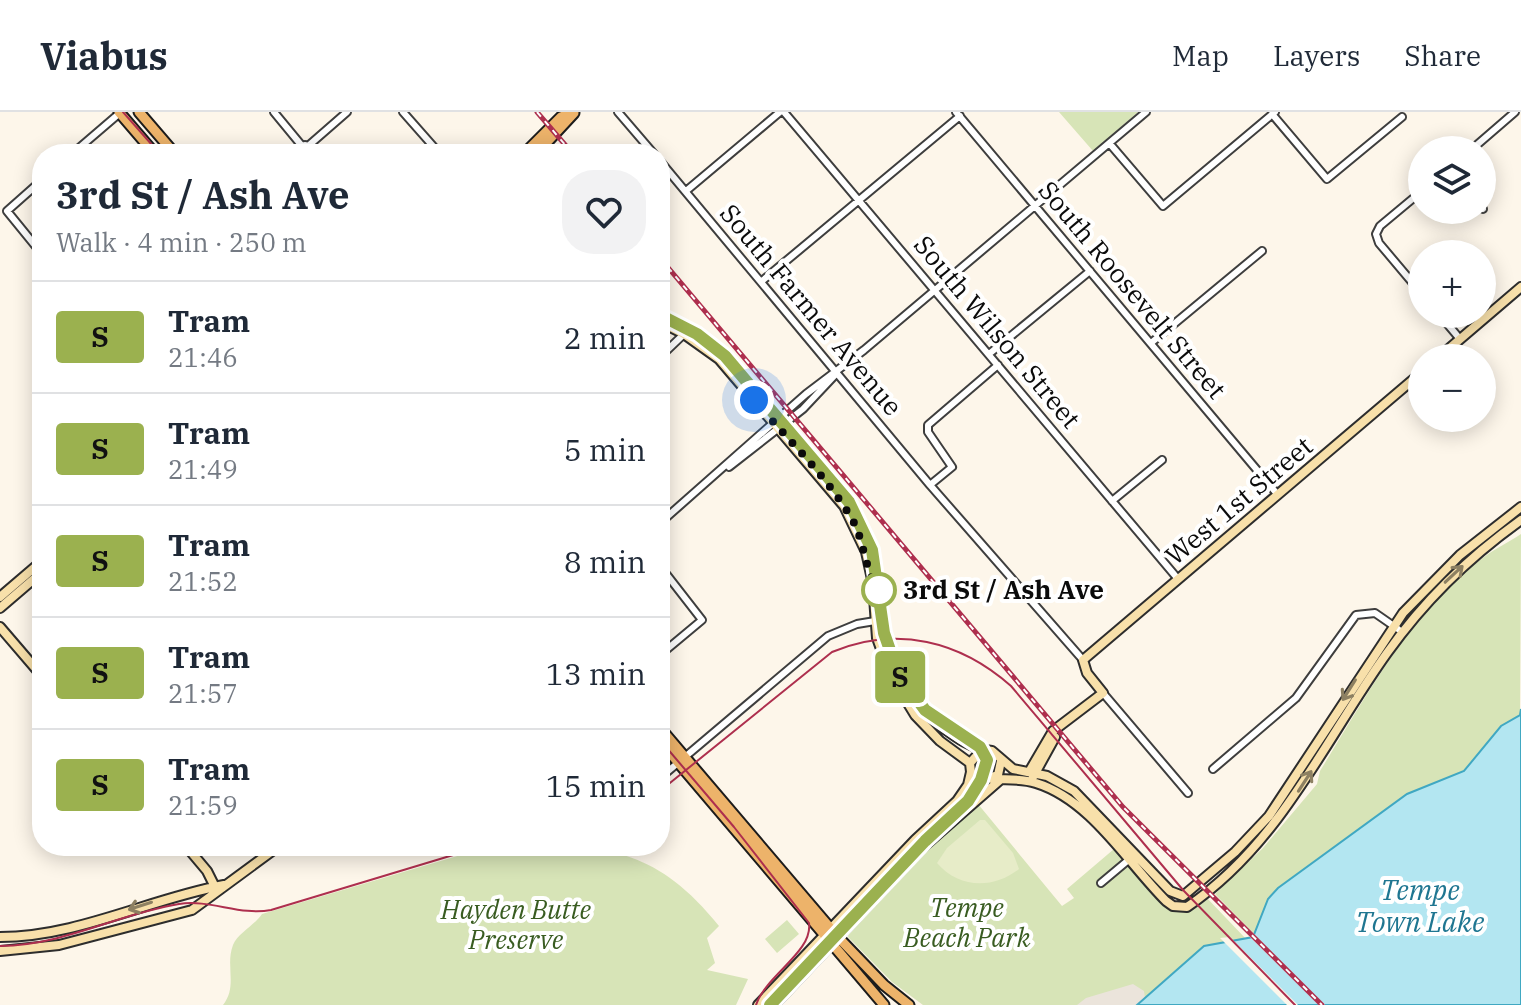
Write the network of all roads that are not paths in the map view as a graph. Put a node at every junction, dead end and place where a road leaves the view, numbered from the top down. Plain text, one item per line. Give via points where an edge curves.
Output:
1 (120, 112) edge
2 (139, 112) edge
3 (274, 112) edge
4 (347, 112) edge
5 (403, 112) edge
6 (574, 112) edge
7 (618, 112) edge
8 (782, 112) edge
9 (1154, 112) edge
10 (1515, 112) edge
11 (1274, 113) edge
12 (958, 114) edge
13 (1145, 114) edge
14 (1402, 117) dead end
15 (1487, 136) edge
16 (83, 144) edge
17 (147, 144) edge
18 (166, 144) edge
19 (299, 144) edge
20 (311, 144) edge
21 (431, 144) edge
22 (534, 144) edge
23 (545, 144) edge
24 (645, 144) edge
25 (1110, 144) junction
26 (670, 173) edge
27 (32, 189) edge
28 (686, 191) junction
29 (860, 200) junction
30 (1408, 203) edge
31 (1036, 207) junction
32 (32, 242) edge
33 (1262, 251) dead end
34 (1090, 271) junction
35 (1408, 277) edge
36 (762, 281) junction
37 (1521, 287) edge
38 (936, 290) junction
39 (670, 327) edge
40 (1451, 328) edge
41 (684, 334) junction
42 (1460, 339) junction
43 (1151, 343) junction
44 (1454, 344) edge
45 (670, 347) edge
46 (989, 354) junction
47 (998, 365) junction
48 (837, 372) junction
49 (1408, 384) edge
50 (776, 426) junction
51 (1162, 460) dead end
52 (930, 485) junction
53 (1278, 495) junction
54 (1112, 501) junction
55 (1521, 507) edge
56 (670, 514) edge
57 (1521, 520) edge
58 (32, 570) edge
59 (1178, 579) junction
60 (670, 580) edge
61 (32, 581) edge
62 (0, 597) edge
63 (0, 608) edge
64 (875, 621) junction
65 (1393, 625) junction
66 (0, 627) edge
67 (1402, 632) junction
68 (670, 647) edge
69 (1083, 660) junction
70 (32, 664) edge
71 (1103, 693) junction
72 (913, 708) junction
73 (670, 743) edge
74 (670, 750) edge
75 (981, 751) junction
76 (681, 760) junction
77 (1001, 761) junction
78 (970, 768) junction
79 (670, 769) edge
80 (1213, 769) dead end
81 (1033, 772) junction
82 (1016, 779) junction
83 (994, 780) junction
84 (1188, 793) dead end
85 (905, 849) junction
86 (193, 856) edge
87 (266, 856) edge
88 (1132, 857) junction
89 (1101, 883) dead end
90 (887, 885) junction
91 (216, 890) junction
92 (830, 936) junction
93 (0, 937) edge
94 (0, 951) edge
95 (758, 1005) edge
96 (774, 1005) edge
97 (884, 1005) edge
98 (909, 1005) edge

1 - 16 street
1 - 17 main road
2 - 18 main road
3 - 19 street
4 - 20 street
5 - 21 street
6 - 22 main road via 561,117
6 - 23 main road
7 - 24 street
8 - 28 street
8 - 29 street, South Wilson Street
9 - 13 street
10 - 15 street
11 - 14 street via 1327,179
11 - 25 street via 1163,206
12 - 29 street
12 - 31 street, South Roosevelt Street
13 - 25 street
25 - 31 street
26 - 28 street, South Farmer Avenue
27 - 32 street via 7,211
28 - 36 street, South Farmer Avenue
29 - 36 street
29 - 38 street, South Wilson Street
30 - 35 street via 1376,234
31 - 34 street, South Roosevelt Street
31 - 38 street
33 - 43 street
34 - 43 street, South Roosevelt Street
34 - 46 street
36 - 48 street, South Farmer Avenue
37 - 42 main road
38 - 46 street, South Wilson Street
38 - 48 street
39 - 41 main road
40 - 42 street
41 - 45 street
41 - 50 main road via 719,359
42 - 44 main road
43 - 53 street, South Roosevelt Street
46 - 47 street, South Wilson Street
47 - 52 street, South Farmer Avenue via 928,425 952,467
47 - 54 street, South Wilson Street
48 - 50 street
48 - 52 street, South Farmer Avenue
49 - 53 main road, West 1st Street
50 - 56 street
50 - 64 main road via 853,521 870,566
51 - 54 street
52 - 69 street, South Farmer Avenue
53 - 59 main road, West 1st Street
54 - 59 street, South Wilson Street
55 - 65 main road via 1448,566
67 -> 57 main road via 1449,579
58 - 62 main road
59 - 69 main road, West 1st Street
60 - 68 street via 702,620
61 - 63 main road
64 - 72 main road via 886,664
64 - 76 street via 828,636
65 - 67 street
65 - 80 street via 1375,613 1356,615 1296,698
65 -> 88 main road via 1277,805 1215,870 1190,892 1178,895
66 - 70 main road
88 -> 67 main road via 1173,906 1187,907 1196,900 1283,812
69 - 71 main road, South Farmer Avenue
71 - 81 main road via 1056,735
71 - 84 street, South Farmer Avenue
72 - 75 main road
72 - 78 main road
73 - 76 main road
74 - 76 main road
75 - 77 main road via 992,751
75 - 78 main road
76 - 79 street
76 - 92 main road
77 - 81 main road
77 - 83 main road
78 - 83 main road
78 - 85 main road via 961,796
81 - 82 main road via 1031,778
81 - 88 main road via 1084,799
82 - 83 main road
82 - 88 main road via 1043,785 1070,801
83 - 90 main road
85 - 90 main road via 906,856 888,875
85 - 92 main road
86 - 91 main road
87 - 91 main road
88 - 89 street
90 - 92 main road
91 -> 93 main road via 63,930
91 - 94 main road via 197,908 171,917 59,945
92 - 95 main road
92 - 96 main road
92 - 97 main road
92 - 98 main road

